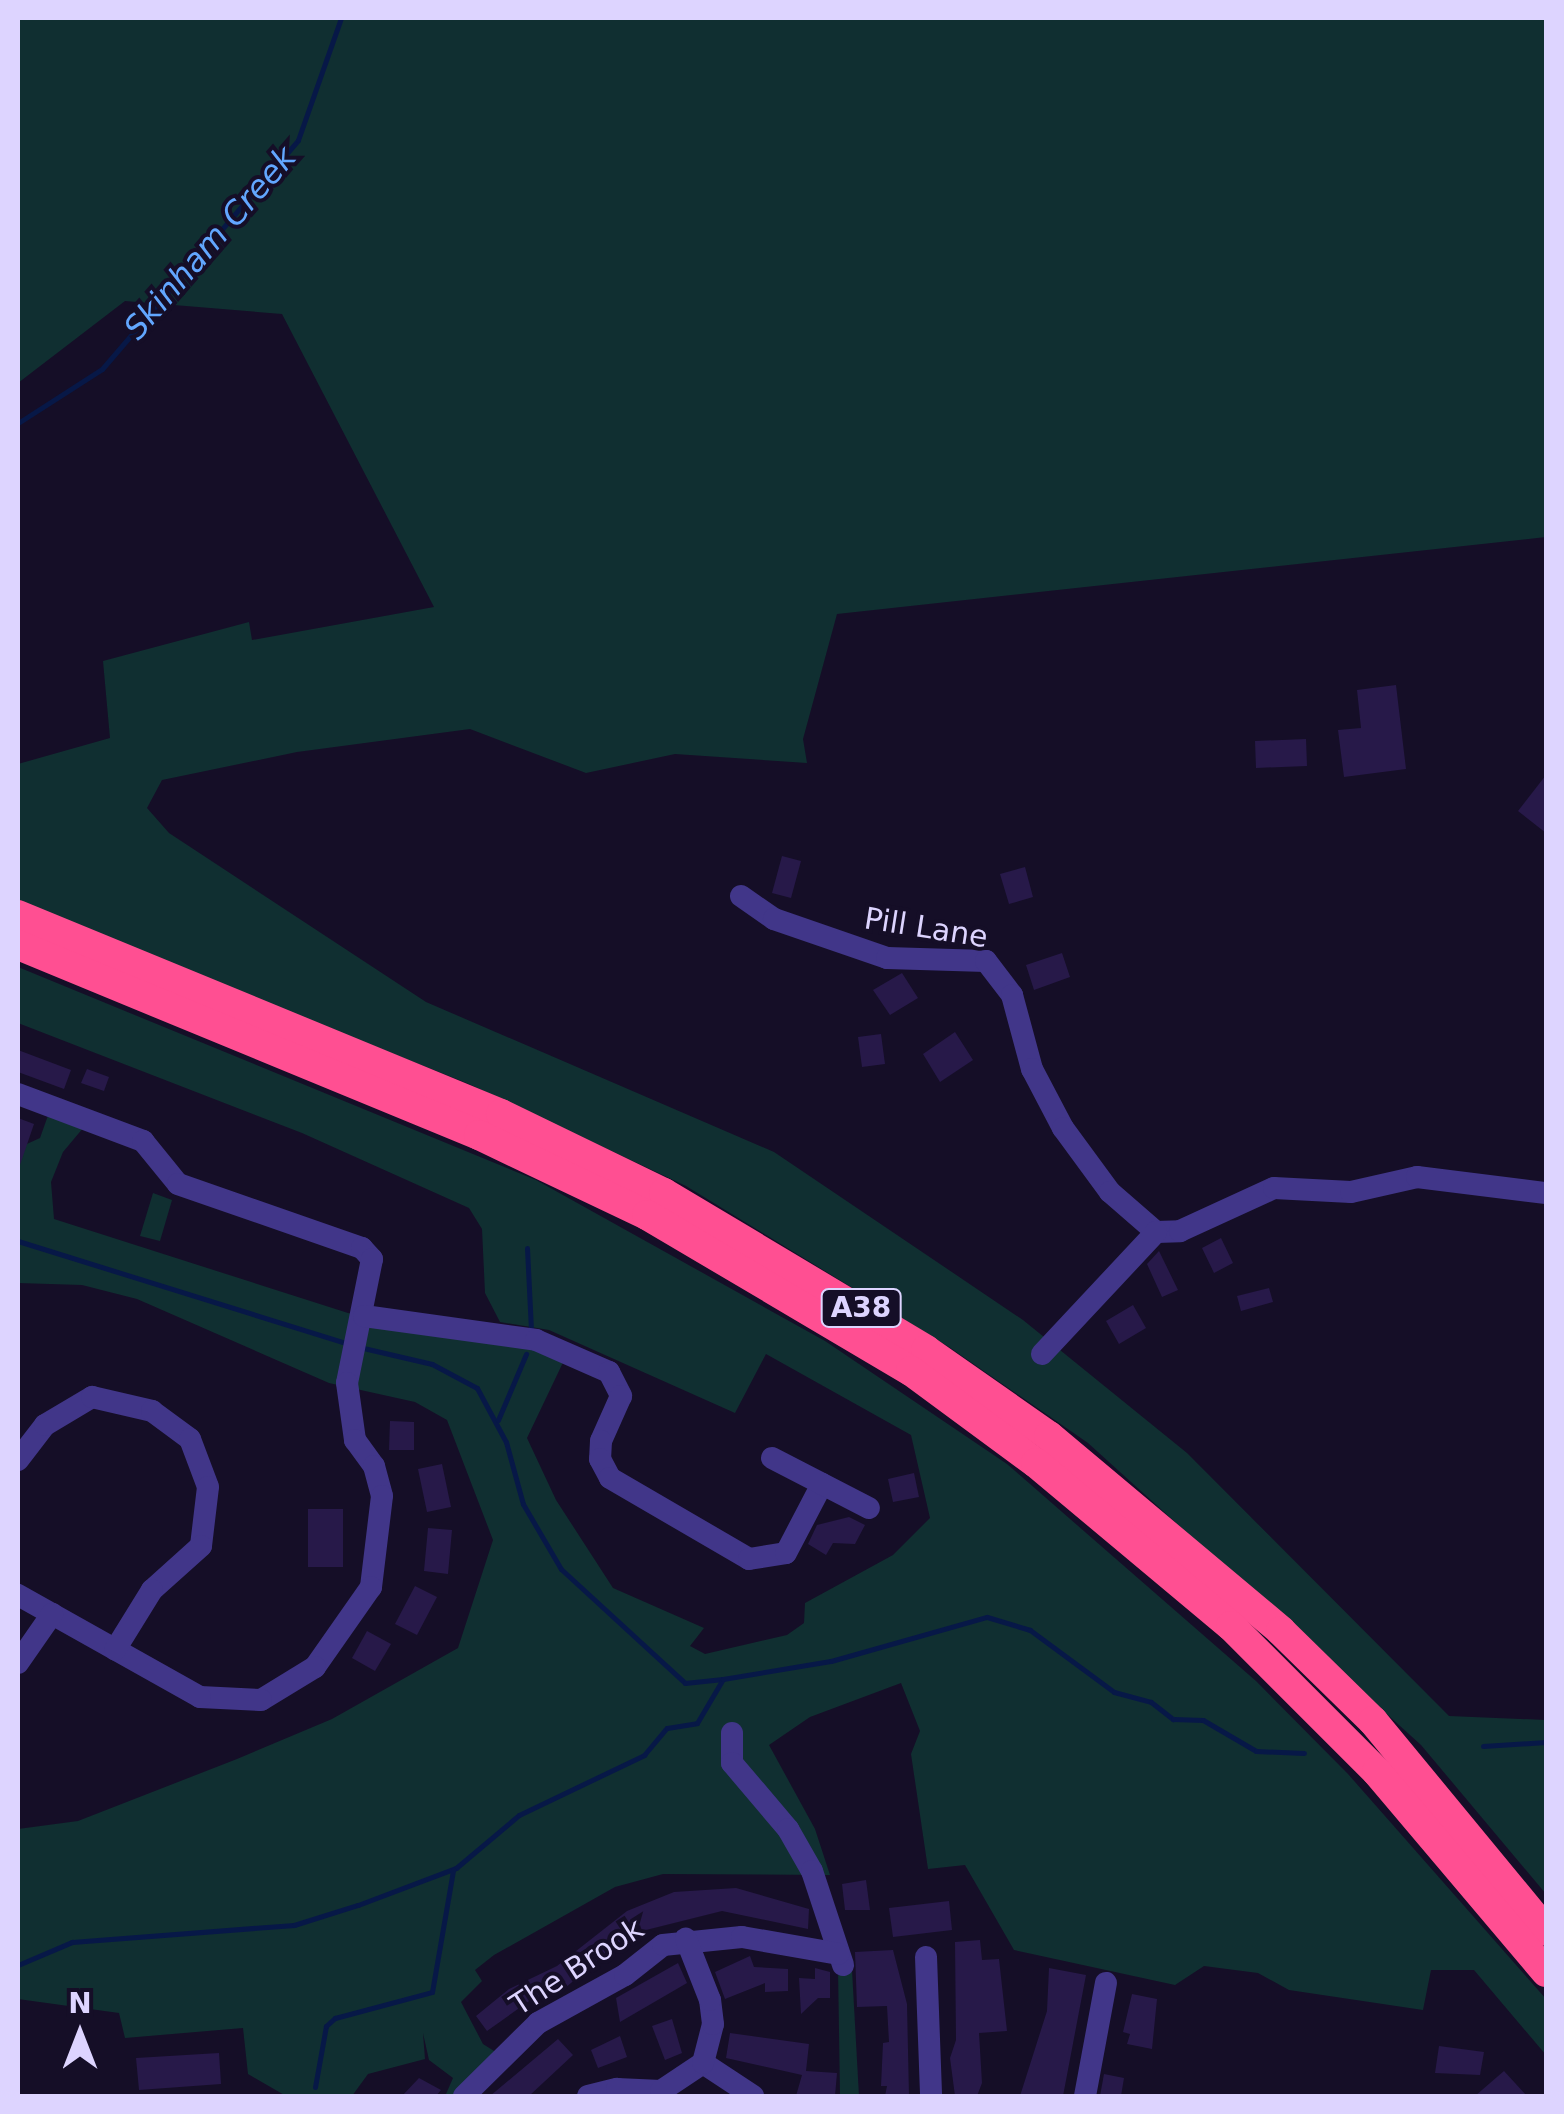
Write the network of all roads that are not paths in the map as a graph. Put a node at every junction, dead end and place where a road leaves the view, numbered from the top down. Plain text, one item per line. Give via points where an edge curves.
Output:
1 (741, 896) dead end
2 (18, 915) edge
3 (18, 945) edge
4 (18, 1094) edge
5 (1546, 1193) edge
6 (1156, 1232) junction
7 (360, 1336) junction
8 (1042, 1354) dead end
9 (772, 1458) dead end
10 (18, 1460) edge
11 (822, 1484) junction
12 (869, 1508) dead end
13 (18, 1596) edge
14 (52, 1614) junction
15 (114, 1650) junction
16 (18, 1663) edge
17 (732, 1733) dead end
18 (1546, 1931) edge
19 (686, 1938) junction
20 (926, 1957) dead end
21 (1546, 1972) edge
22 (1106, 1984) dead end
23 (703, 2063) junction
24 (464, 2096) edge
25 (588, 2096) edge
26 (754, 2096) edge
27 (931, 2096) edge
28 (1085, 2096) edge

1 - 6 street, Pill Lane via 774,918 887,958 986,961 1012,995 1044,1098 1084,1160
2 - 18 highway, A38 via 501,1114 680,1202 926,1350 1049,1436 1281,1631 1384,1734
3 - 21 highway, A38 via 479,1135 630,1207 911,1370 1036,1463 1230,1626 1377,1772
4 - 7 street via 143,1141 178,1184 362,1248 372,1260
5 - 6 street via 1417,1178 1350,1192 1274,1188 1180,1231
6 - 8 street
7 - 11 street via 536,1340 609,1372 621,1396 601,1441 600,1459 610,1478 749,1559 786,1553
7 - 15 street via 347,1384 349,1418 382,1496 374,1574 314,1667 280,1694 225,1702 200,1697
9 - 11 street
10 - 15 street via 45,1425 92,1397 152,1411 190,1439 208,1488 200,1546 152,1590
11 - 12 street
13 - 14 street
14 - 15 street
14 - 16 street
17 - 19 street, The Brook via 732,1762 788,1828 812,1871 842,1961 742,1937
19 - 23 street, The Brook via 712,2012
19 - 24 street, The Brook via 663,1945 538,2023
20 - 27 street
22 - 28 street
23 - 25 street via 662,2091
23 - 26 street

